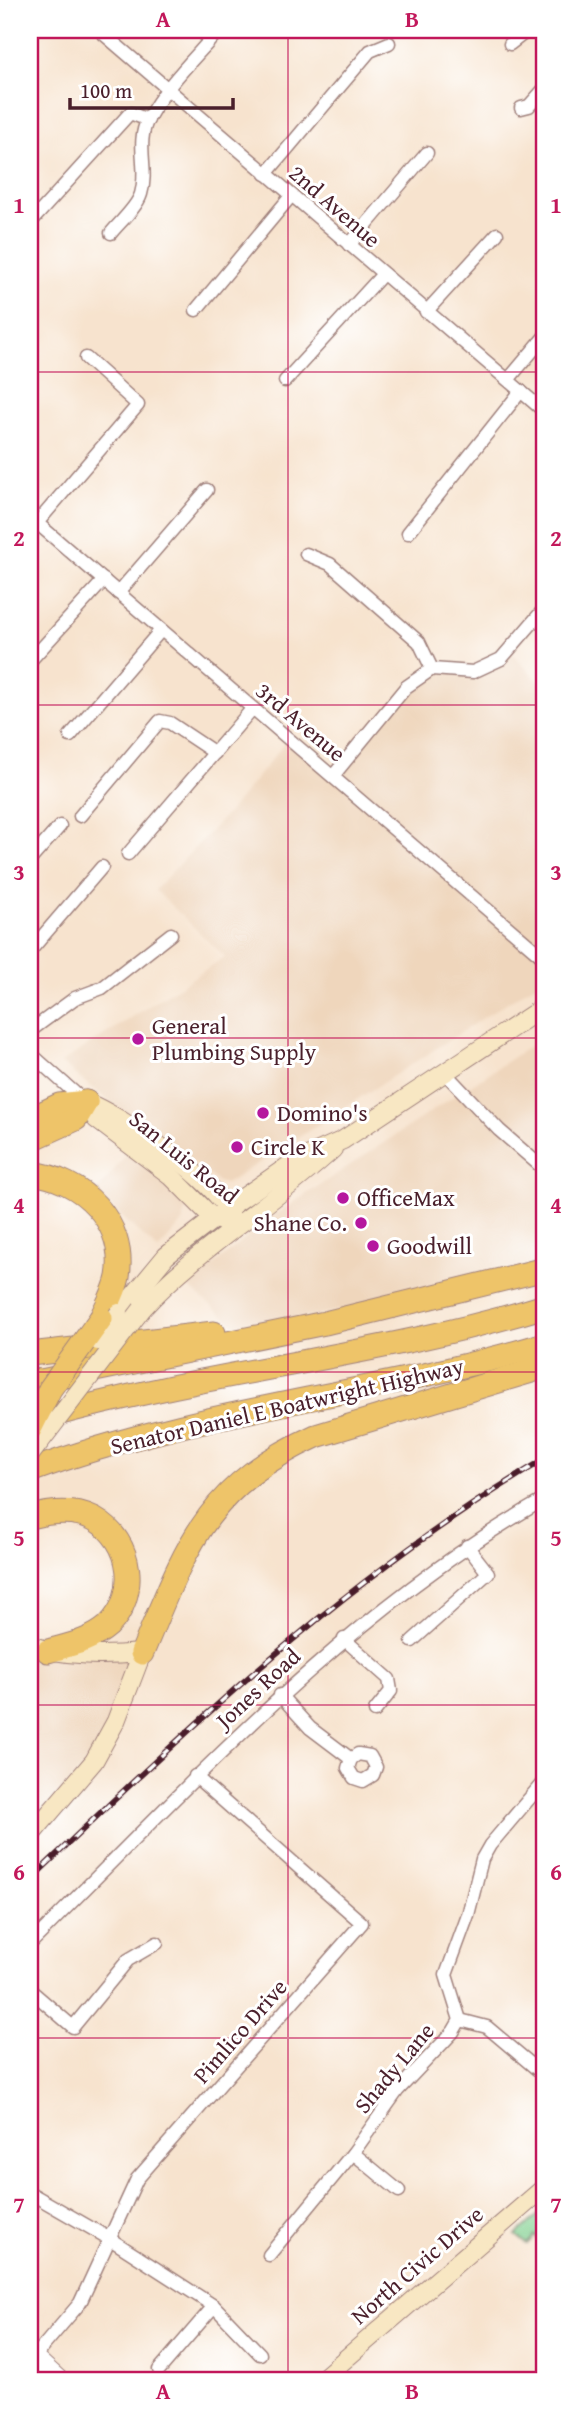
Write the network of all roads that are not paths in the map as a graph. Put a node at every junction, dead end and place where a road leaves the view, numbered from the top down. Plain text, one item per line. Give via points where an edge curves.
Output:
1 (99, 30) edge
2 (219, 30) edge
3 (528, 30) edge
4 (388, 43) dead end
5 (510, 44) dead end
6 (545, 88) edge
7 (167, 90) junction
8 (520, 108) dead end
9 (148, 120) junction
10 (426, 153) dead end
11 (266, 174) junction
12 (291, 196) junction
13 (30, 223) edge
14 (111, 233) dead end
15 (497, 234) dead end
16 (349, 246) junction
17 (383, 274) junction
18 (196, 310) dead end
19 (426, 312) junction
20 (545, 336) edge
21 (86, 358) dead end
22 (508, 380) junction
23 (285, 381) dead end
24 (520, 391) junction
25 (545, 412) edge
26 (207, 490) dead end
27 (33, 520) edge
28 (408, 533) dead end
29 (306, 554) dead end
30 (104, 580) junction
31 (118, 593) junction
32 (544, 612) edge
33 (161, 631) junction
34 (30, 661) edge
35 (432, 669) junction
36 (252, 709) junction
37 (70, 736) dead end
38 (215, 753) junction
39 (333, 776) junction
40 (80, 816) dead end
41 (60, 826) dead end
42 (128, 854) dead end
43 (30, 860) edge
44 (102, 867) dead end
45 (171, 934) dead end
46 (30, 951) edge
47 (545, 959) edge
48 (545, 1006) edge
49 (30, 1031) edge
50 (30, 1053) edge
51 (444, 1073) junction
52 (86, 1102) junction
53 (30, 1119) edge
54 (30, 1140) edge
55 (343, 1140) junction
56 (545, 1170) edge
57 (30, 1173) edge
58 (220, 1213) junction
59 (233, 1226) junction
60 (545, 1269) edge
61 (545, 1306) edge
62 (110, 1315) junction
63 (325, 1323) junction
64 (545, 1344) edge
65 (30, 1354) edge
66 (545, 1367) edge
67 (30, 1380) edge
68 (30, 1422) edge
69 (30, 1430) edge
70 (30, 1455) edge
71 (30, 1471) edge
72 (545, 1501) edge
73 (30, 1517) edge
74 (467, 1546) junction
75 (344, 1639) junction
76 (412, 1641) dead end
77 (39, 1648) edge
78 (142, 1653) junction
79 (280, 1695) junction
80 (375, 1711) dead end
81 (351, 1759) dead end
82 (195, 1776) junction
83 (545, 1780) edge
84 (30, 1836) edge
85 (157, 1943) dead end
86 (30, 1944) edge
87 (30, 1990) edge
88 (460, 2020) junction
89 (545, 2076) edge
90 (353, 2153) junction
91 (545, 2187) edge
92 (399, 2191) dead end
93 (30, 2193) edge
94 (110, 2239) junction
95 (269, 2255) dead end
96 (214, 2306) junction
97 (260, 2354) dead end
98 (31, 2359) edge
99 (159, 2370) dead end
100 (41, 2380) edge
101 (61, 2380) edge
102 (321, 2380) edge

1 - 7 street, 2nd Avenue
2 - 7 street
3 - 5 street
4 - 11 street via 370,51
6 - 8 street via 529,106
7 - 9 street
7 - 11 street, 2nd Avenue
9 - 13 street via 130,113
9 - 14 street via 140,141 141,196
10 - 16 street
11 - 12 street, 2nd Avenue
12 - 16 street, 2nd Avenue
12 - 18 street
15 - 19 street
16 - 17 street, 2nd Avenue
17 - 19 street, 2nd Avenue
17 - 23 street
19 - 22 street, 2nd Avenue
20 - 22 street
21 - 27 street via 138,405
22 - 24 street, 2nd Avenue
24 - 25 street, 2nd Avenue
24 - 28 street
26 - 31 street
27 - 30 street, 3rd Avenue
29 - 35 street via 330,564 419,642
30 - 31 street, 3rd Avenue
30 - 34 street
31 - 33 street, 3rd Avenue
32 - 35 street via 501,659 473,672
33 - 36 street, 3rd Avenue
33 - 37 street
35 - 39 street via 406,687
36 - 38 street
36 - 39 street, 3rd Avenue
38 - 40 street via 160,721
38 - 42 street
39 - 47 street, 3rd Avenue
41 - 43 street
44 - 46 street
45 - 49 street via 102,989 75,999
48 - 51 main road
50 - 52 street, San Luis Road
51 - 55 main road
51 - 56 street
52 - 53 highway via 59,1105
52 - 54 highway via 76,1119
52 - 58 main road, San Luis Road via 113,1113 209,1185
55 - 58 main road via 294,1162
55 - 59 main road via 304,1176
57 - 62 highway via 65,1181 83,1192 113,1231 118,1262
58 - 59 main road, San Luis Road
58 - 62 main road via 157,1265
59 - 70 main road, bridge via 142,1309
60 - 63 highway
61 - 68 highway, Senator Daniel E Boatwright Highway via 434,1335 134,1395
62 - 69 highway, bridge via 50,1389
63 - 65 highway via 281,1324
63 - 67 highway via 92,1372
64 - 71 highway, Senator Daniel E Boatwright Highway via 430,1375 173,1428
66 - 78 highway via 325,1433 281,1452 220,1501 185,1550
72 - 74 street, Jones Road
73 - 77 highway via 70,1513 94,1519 113,1535 125,1556 129,1576 121,1611 106,1627 84,1641
74 - 75 street, Jones Road
74 - 76 street via 488,1573
75 - 79 street, Jones Road
75 - 80 street via 389,1679 391,1691
77 - 78 main road via 107,1656
78 - 84 main road via 116,1721 93,1761
79 - 81 street via 310,1728
79 - 82 street, Jones Road
82 - 86 street, Jones Road
82 - 94 street, Pimlico Drive via 362,1923 137,2179
83 - 88 street, Shady Lane via 482,1859 446,1975
85 - 87 street via 128,1960 73,2027
88 - 89 street via 487,2027
88 - 90 street, Shady Lane via 398,2090
90 - 92 street
90 - 95 street, Shady Lane
91 - 102 main road, North Civic Drive
93 - 94 street
94 - 96 street
94 - 98 street, Pimlico Drive via 80,2303
96 - 97 street
96 - 99 street
98 - 100 street
98 - 101 street

